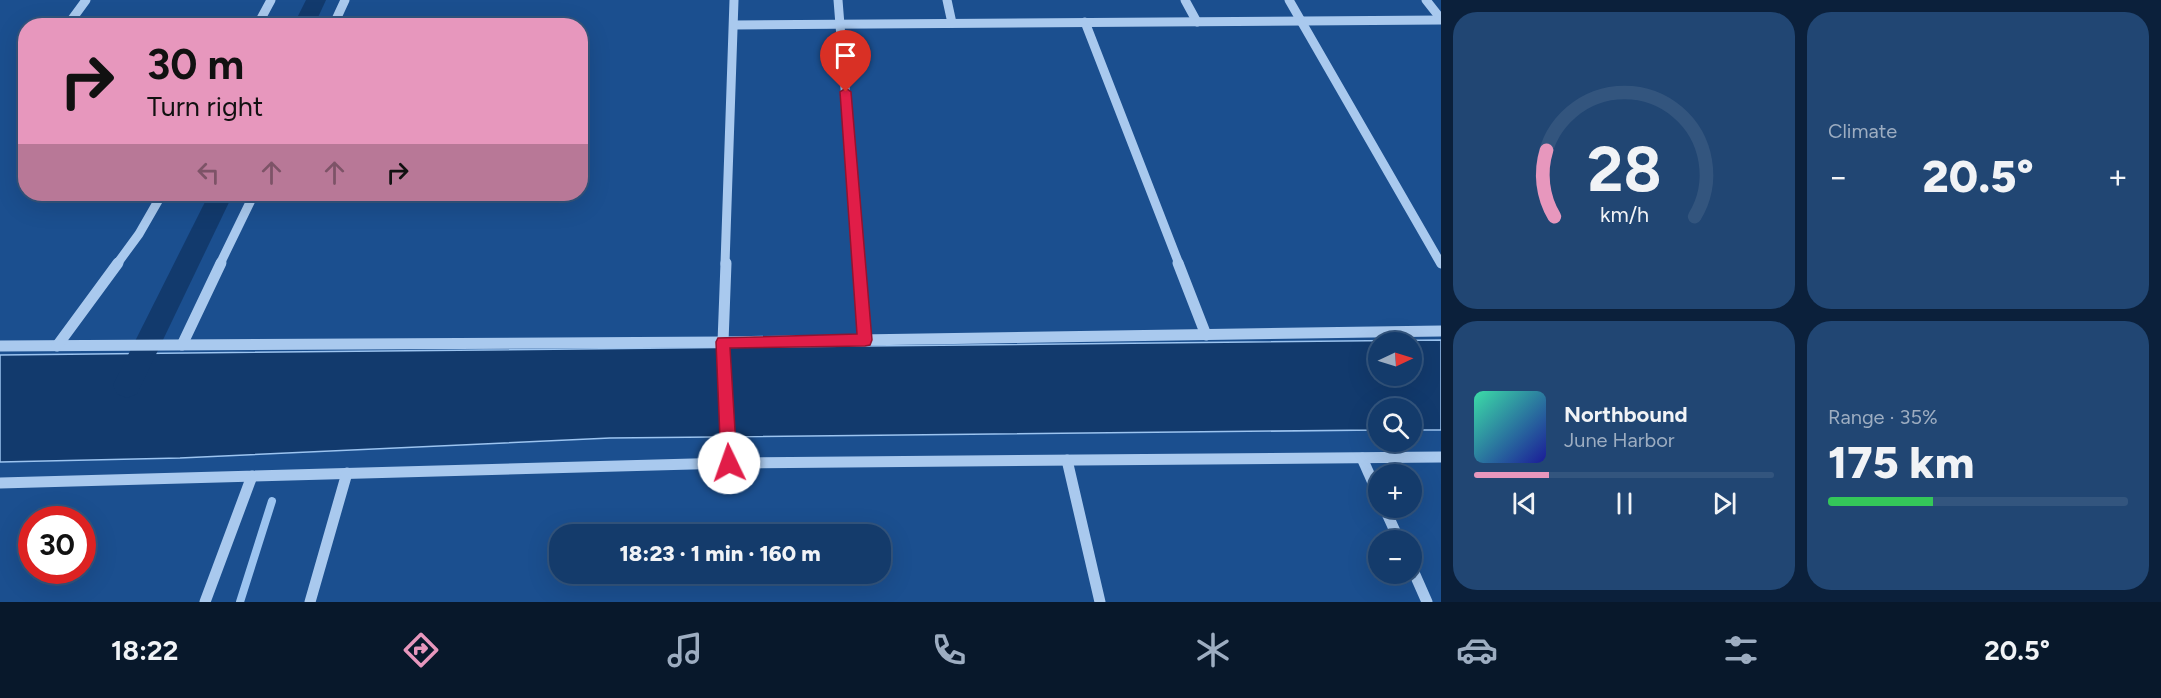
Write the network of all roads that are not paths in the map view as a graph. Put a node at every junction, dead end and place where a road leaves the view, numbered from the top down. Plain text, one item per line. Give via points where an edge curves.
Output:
1 (86, 0) edge
2 (271, 0) edge
3 (345, 0) edge
4 (734, 0) edge
5 (838, 0) edge
6 (947, 0) edge
7 (1185, 0) edge
8 (1289, 0) edge
9 (1426, 0) edge
10 (73, 18) edge
11 (261, 18) edge
12 (337, 18) edge
13 (1441, 19) edge
14 (1197, 21) junction
15 (1301, 21) junction
16 (1085, 22) junction
17 (952, 23) junction
18 (840, 24) junction
19 (734, 25) junction
20 (158, 201) edge
21 (251, 201) edge
22 (1441, 264) edge
23 (1441, 331) edge
24 (1206, 335) junction
25 (865, 340) junction
26 (723, 342) junction
27 (182, 345) junction
28 (0, 346) edge
29 (57, 346) junction
30 (1441, 457) edge
31 (1362, 458) junction
32 (1067, 460) junction
33 (729, 463) junction
34 (1368, 472) edge
35 (347, 473) junction
36 (252, 476) junction
37 (0, 483) edge
38 (1419, 584) edge
39 (205, 602) edge
40 (310, 602) edge
41 (1100, 602) edge
42 (1427, 602) edge

1 - 10 street
2 - 11 street
3 - 12 street
4 - 19 street
5 - 18 street
6 - 17 street
7 - 14 street
8 - 15 street
9 - 13 street
13 - 15 street
14 - 15 street
14 - 16 street
15 - 22 street
16 - 17 street
16 - 24 street
17 - 18 street
18 - 19 street
18 - 25 street
19 - 26 street
20 - 29 street via 139,234
21 - 27 street
23 - 24 street
24 - 25 street
25 - 26 street
26 - 27 street
26 - 33 street
27 - 29 street
28 - 29 street
30 - 31 street
31 - 32 street
31 - 34 street
32 - 33 street
32 - 41 street
33 - 35 street
35 - 36 street
35 - 40 street
36 - 37 street
36 - 39 street
38 - 42 street

